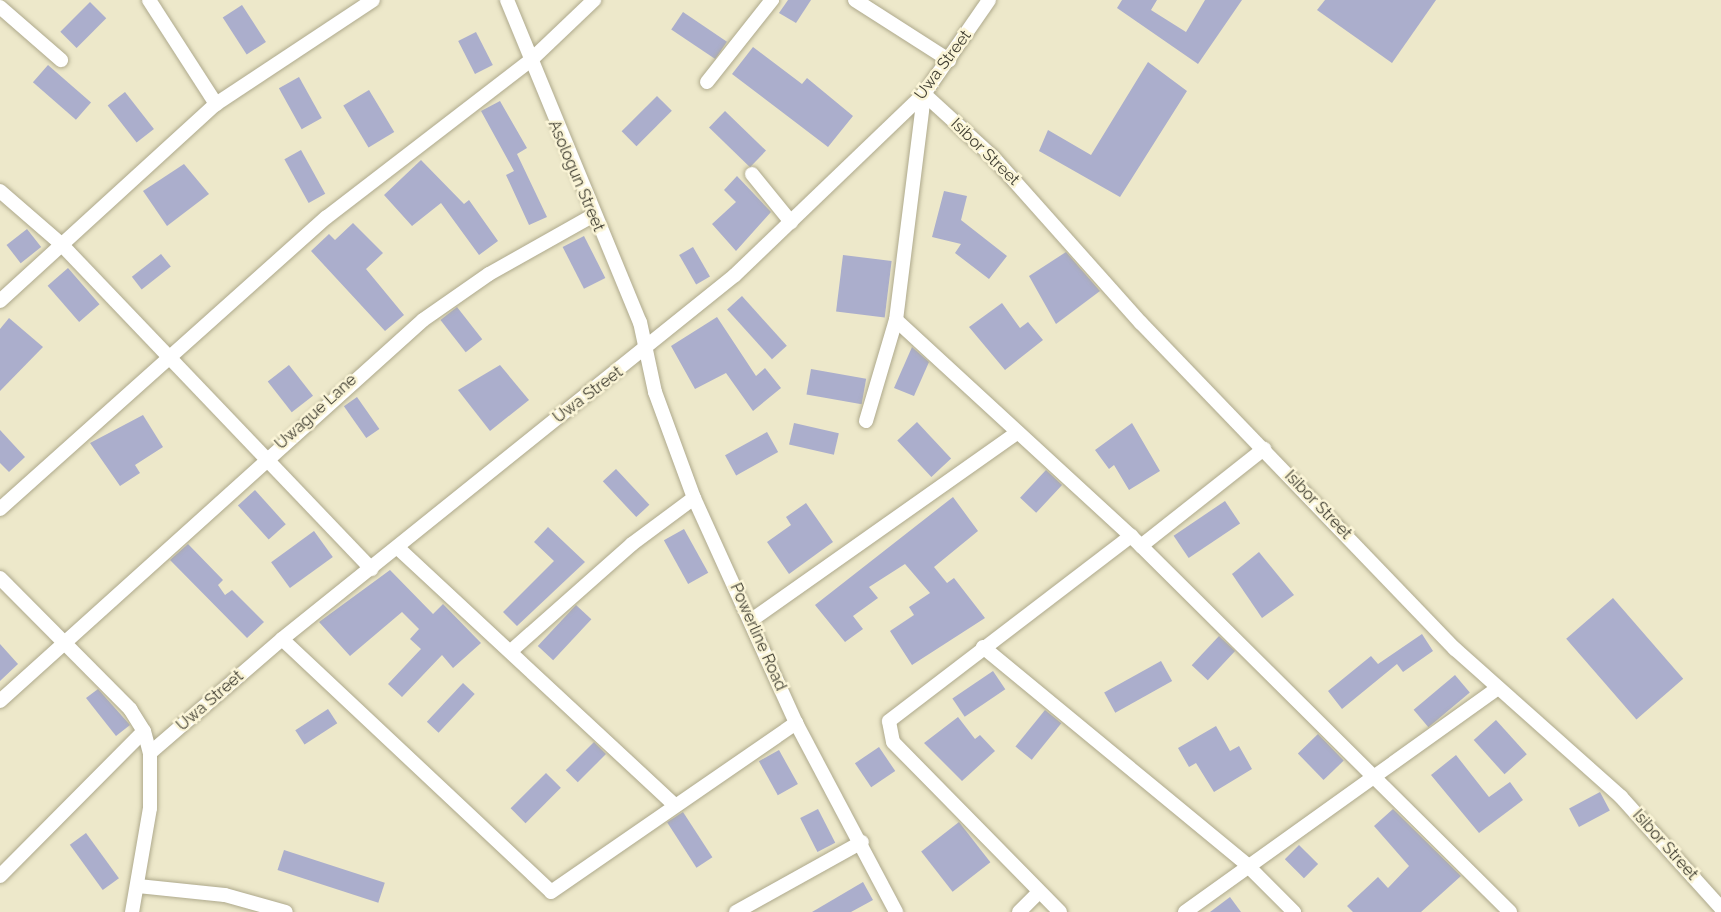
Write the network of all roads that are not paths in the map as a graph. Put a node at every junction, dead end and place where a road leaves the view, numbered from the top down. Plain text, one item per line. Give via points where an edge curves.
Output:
1 (149, 0) edge
2 (373, 0) edge
3 (507, 0) edge
4 (594, 0) edge
5 (772, 0) edge
6 (855, 0) edge
7 (989, 0) edge
8 (0, 7) edge
9 (532, 59) junction
10 (61, 60) dead end
11 (949, 60) junction
12 (707, 82) dead end
13 (924, 94) junction
14 (216, 104) junction
15 (752, 174) dead end
16 (0, 191) edge
17 (592, 216) junction
18 (791, 222) junction
19 (60, 243) junction
20 (0, 301) edge
21 (896, 320) junction
22 (646, 351) junction
23 (169, 355) junction
24 (866, 421) dead end
25 (1018, 432) junction
26 (1264, 449) junction
27 (263, 460) junction
28 (694, 498) junction
29 (0, 509) edge
30 (1136, 541) junction
31 (398, 548) junction
32 (372, 569) junction
33 (0, 578) edge
34 (753, 619) junction
35 (282, 639) junction
36 (65, 642) junction
37 (983, 647) junction
38 (511, 651) junction
39 (1497, 689) junction
40 (0, 701) edge
41 (796, 723) junction
42 (144, 731) junction
43 (150, 753) junction
44 (1374, 778) junction
45 (675, 805) junction
46 (862, 842) junction
47 (1246, 864) junction
48 (0, 876) edge
49 (138, 885) junction
50 (1038, 893) junction
51 (1721, 908) edge
52 (132, 912) edge
53 (286, 912) edge
54 (736, 912) edge
55 (896, 912) edge
56 (1019, 912) edge
57 (1060, 912) edge
58 (1185, 912) edge
59 (1294, 912) edge
60 (1510, 912) edge

1 - 14 street
2 - 14 street
3 - 9 street, Asologun Street
4 - 9 street
5 - 12 street
6 - 11 street
7 - 11 street, Uwa Street
8 - 10 street
9 - 17 street, Asologun Street
9 - 23 street via 327,217
11 - 13 street, Uwa Street
13 - 18 street, Uwa Street
13 - 21 street
13 - 26 street, Isibor Street via 993,157
14 - 19 street
15 - 18 street
16 - 19 street
17 - 22 street, Asologun Street via 640,322
17 - 27 street, Uwague Lane via 489,274 423,320
18 - 22 street, Uwa Street
19 - 20 street
19 - 23 street
21 - 24 street
21 - 25 street
22 - 28 street, Powerline Road via 655,392
22 - 31 street, Uwa Street
23 - 27 street
23 - 29 street
25 - 30 street
25 - 34 street
26 - 30 street
26 - 39 street, Isibor Street
27 - 32 street
27 - 36 street, Uwague Lane
28 - 34 street, Powerline Road
28 - 38 street via 632,544
30 - 37 street
30 - 44 street
31 - 32 street, Uwa Street
31 - 38 street
32 - 35 street, Uwa Street
33 - 36 street
34 - 41 street, Powerline Road
35 - 43 street, Uwa Street
35 - 45 street via 551,892
36 - 40 street, Uwague Lane
36 - 42 street via 130,709
37 - 47 street
37 - 50 street via 890,721 888,731
38 - 45 street
39 - 44 street
39 - 51 street, Isibor Street via 1621,797
41 - 45 street
41 - 46 street, Powerline Road
42 - 43 street
42 - 48 street
43 - 49 street via 150,808
44 - 47 street
44 - 60 street
46 - 54 street
46 - 55 street, Powerline Road
47 - 58 street
47 - 59 street
49 - 52 street
49 - 53 street via 225,895
50 - 56 street
50 - 57 street

